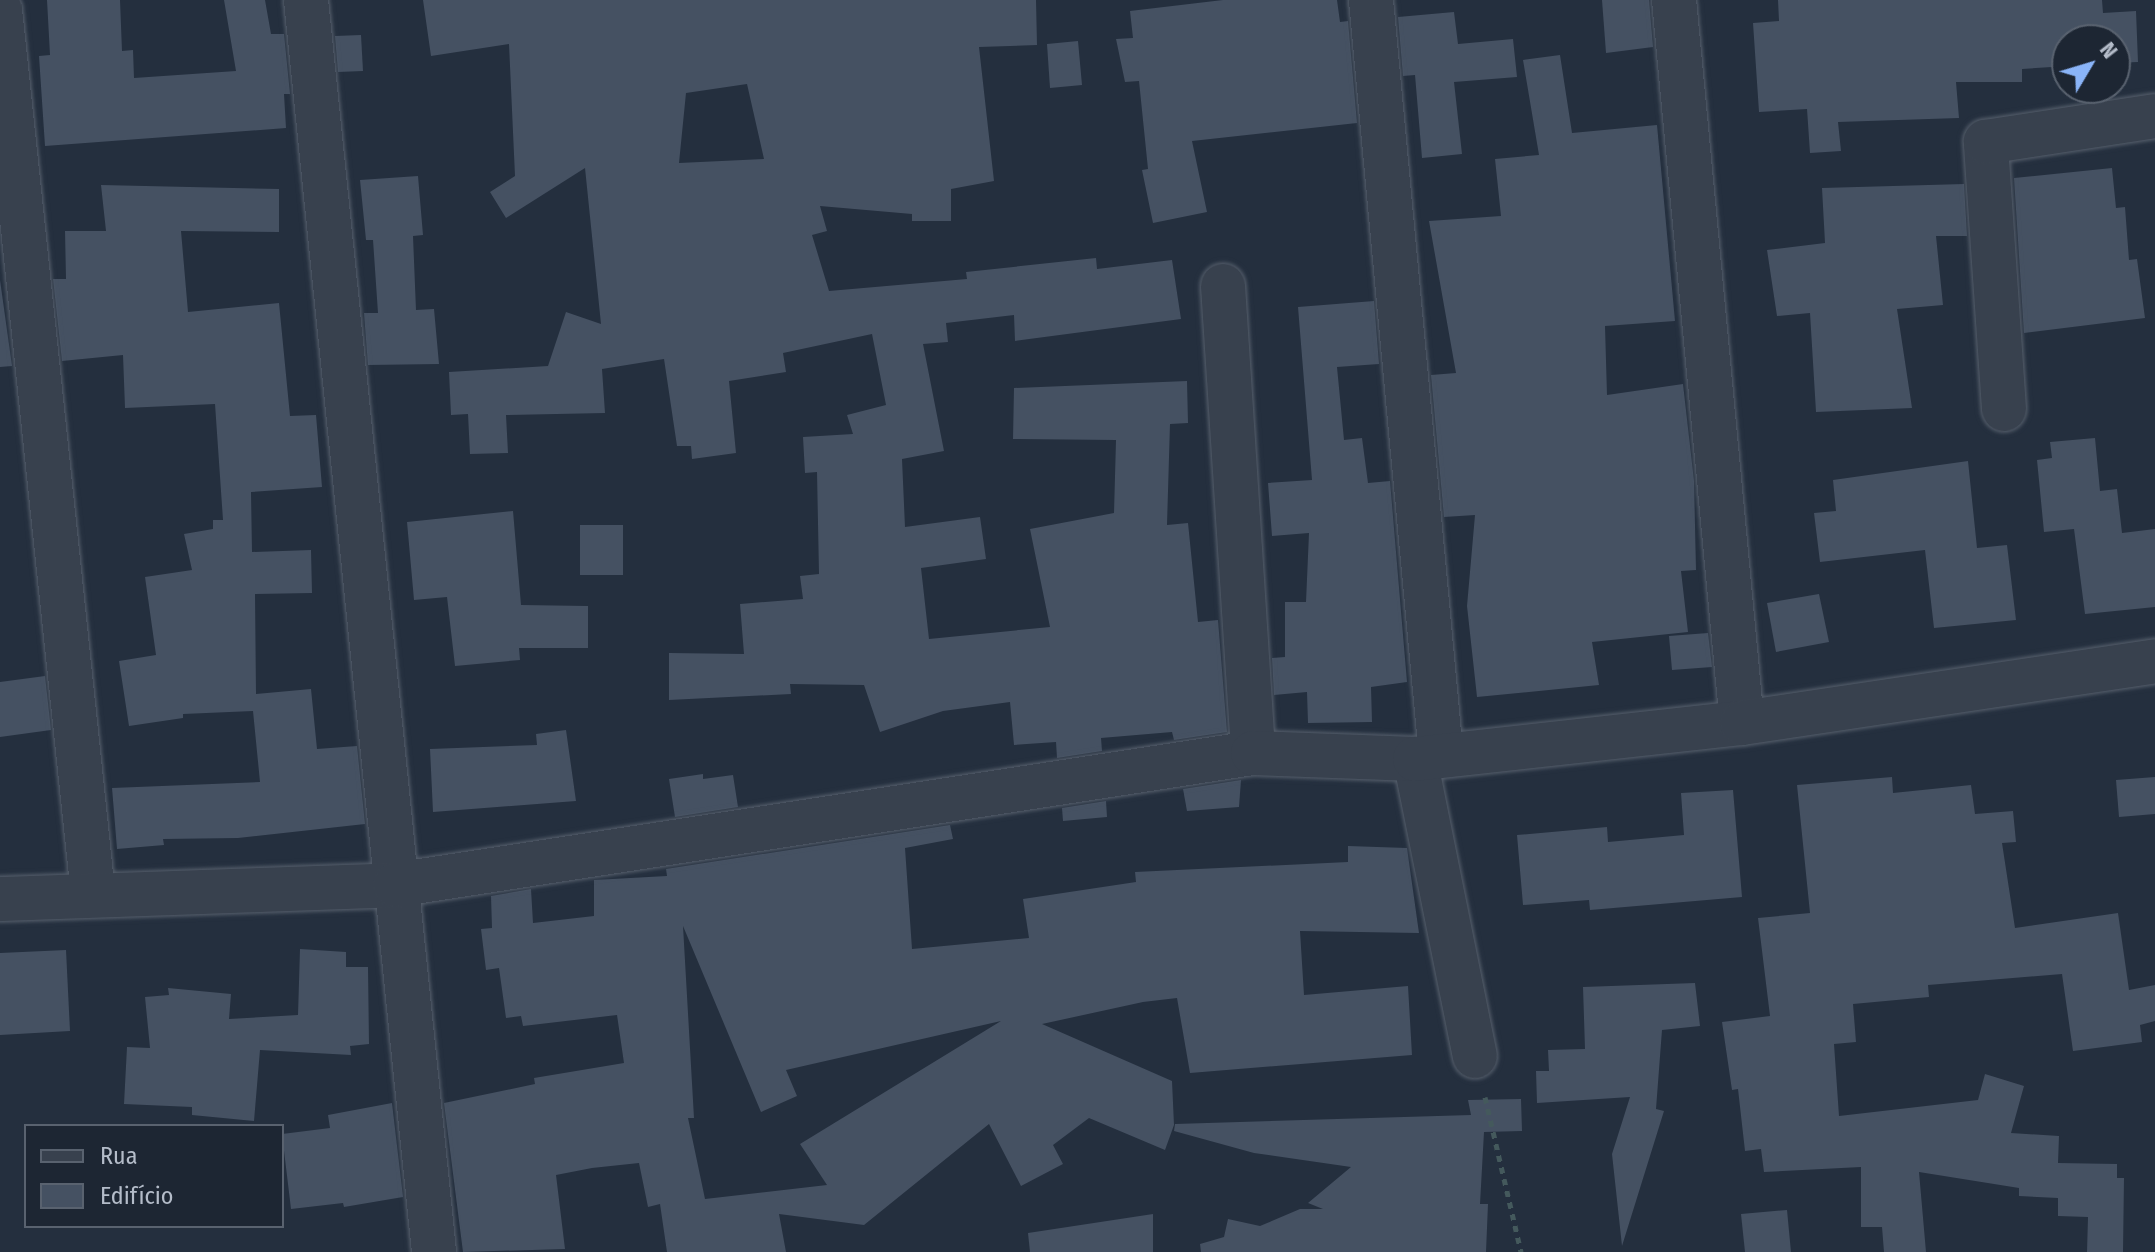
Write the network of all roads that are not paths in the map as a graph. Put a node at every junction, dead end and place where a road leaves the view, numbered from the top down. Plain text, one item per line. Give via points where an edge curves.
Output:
1 (306, 0) edge
2 (1371, 0) edge
3 (1674, 0) edge
4 (0, 10) edge
5 (2155, 116) edge
6 (1223, 286) dead end
7 (2004, 409) dead end
8 (2155, 661) edge
9 (1742, 723) junction
10 (1253, 753) junction
11 (1428, 757) junction
12 (395, 885) junction
13 (93, 893) junction
14 (0, 899) edge
15 (1475, 1056) road end
16 (434, 1252) edge

1 - 12 street
2 - 11 street
3 - 9 street
4 - 13 street
5 - 7 street via 1986,142
6 - 10 street
8 - 9 street
9 - 11 street
10 - 11 street
10 - 12 street
11 - 15 street
12 - 13 street
12 - 16 street
13 - 14 street

